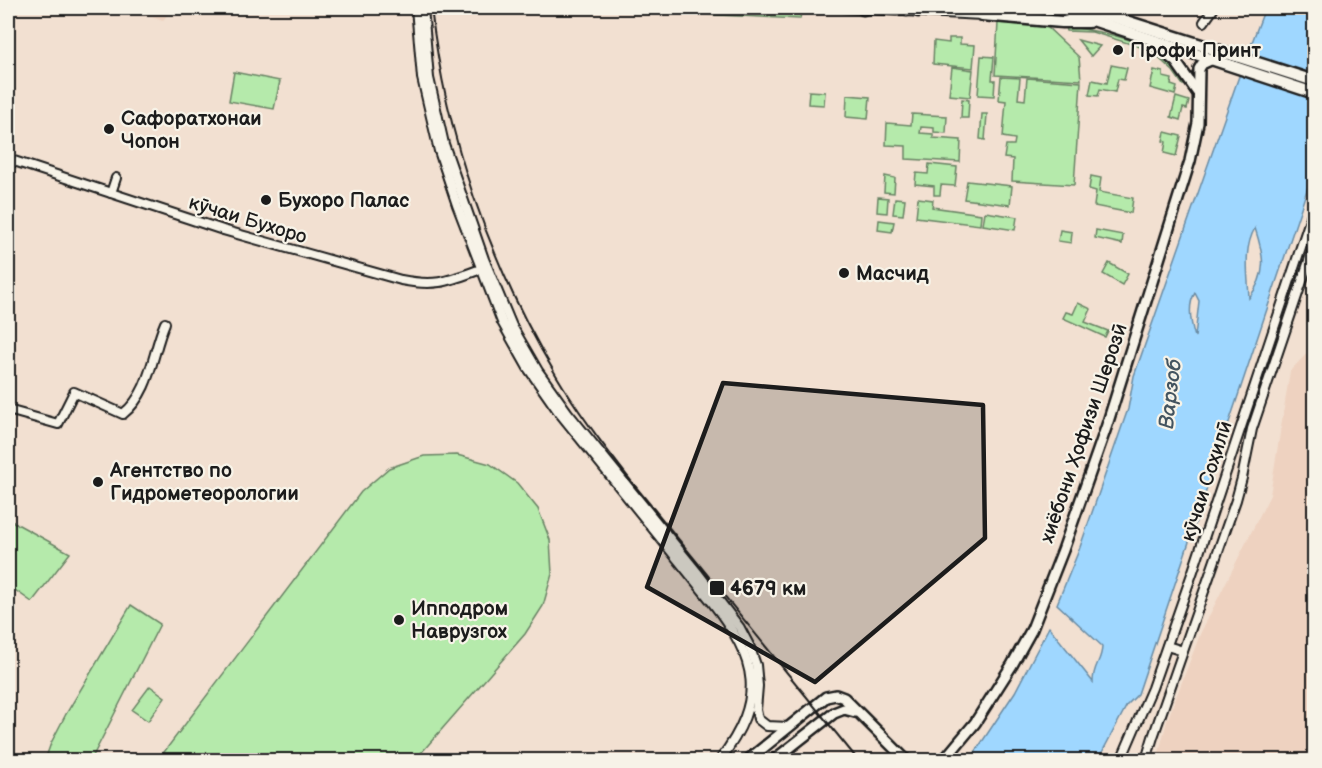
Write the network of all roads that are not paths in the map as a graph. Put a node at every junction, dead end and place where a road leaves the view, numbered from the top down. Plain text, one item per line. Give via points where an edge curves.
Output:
1 (416, 8) edge
2 (423, 8) edge
3 (846, 8) edge
4 (864, 8) edge
5 (1023, 8) edge
6 (1056, 8) edge
7 (1086, 8) edge
8 (1112, 8) edge
9 (1214, 8) edge
10 (912, 9) edge
11 (982, 15) junction
12 (1119, 19) junction
13 (1098, 22) junction
14 (1204, 22) dead end
15 (1146, 32) junction
16 (1213, 59) junction
17 (1239, 62) junction
18 (1314, 81) edge
19 (1197, 92) junction
20 (1314, 93) edge
21 (8, 159) edge
22 (116, 178) dead end
23 (111, 194) junction
24 (1314, 208) edge
25 (1314, 246) edge
26 (481, 269) junction
27 (165, 323) dead end
28 (8, 410) edge
29 (631, 496) junction
30 (691, 570) junction
31 (1167, 646) junction
32 (1184, 651) junction
33 (857, 713) junction
34 (789, 728) junction
35 (720, 760) edge
36 (748, 760) edge
37 (774, 760) edge
38 (906, 760) edge
39 (944, 760) edge
40 (1121, 760) edge
41 (1146, 760) edge

1 - 26 street via 422,78 434,132
2 - 29 street via 429,78 442,138 500,300 548,387
3 - 4 street
4 - 10 street
5 - 11 street
6 - 13 highway
7 - 12 highway
8 - 12 highway
9 - 14 street
10 - 11 street
11 - 13 highway
12 - 15 highway
13 - 15 highway
15 - 16 highway
15 - 17 highway
15 - 19 main road via 1176,62
16 - 17 highway
16 - 19 main road, хиёбони Ҳофизи Шерозӣ via 1198,69
17 - 18 highway
17 - 20 highway
19 - 39 main road, хиёбони Ҳофизи Шерозӣ via 1198,123 1190,161 1107,425 1063,550 1032,629 1012,665 975,723
21 - 23 street, кӯчаи Бухоро
22 - 23 street
23 - 26 street, кӯчаи Бухоро via 263,242 414,282 438,283
24 - 31 street, кӯчаи Соҳилӣ
25 - 32 street, кӯчаи Соҳилӣ via 1252,429 1236,500
26 - 29 street via 502,322 528,368 563,419
27 - 28 street via 146,380 123,414 74,392 58,424
29 - 30 street
30 - 34 street via 733,618 749,645 757,671 758,719 767,726
30 - 35 street via 738,638 750,675 746,713
31 - 32 street
31 - 40 street, кӯчаи Соҳилӣ
32 - 41 street, кӯчаи Соҳилӣ
33 - 34 main road via 844,698 830,695
33 - 37 main road via 837,711
33 - 38 main road
34 - 36 main road

